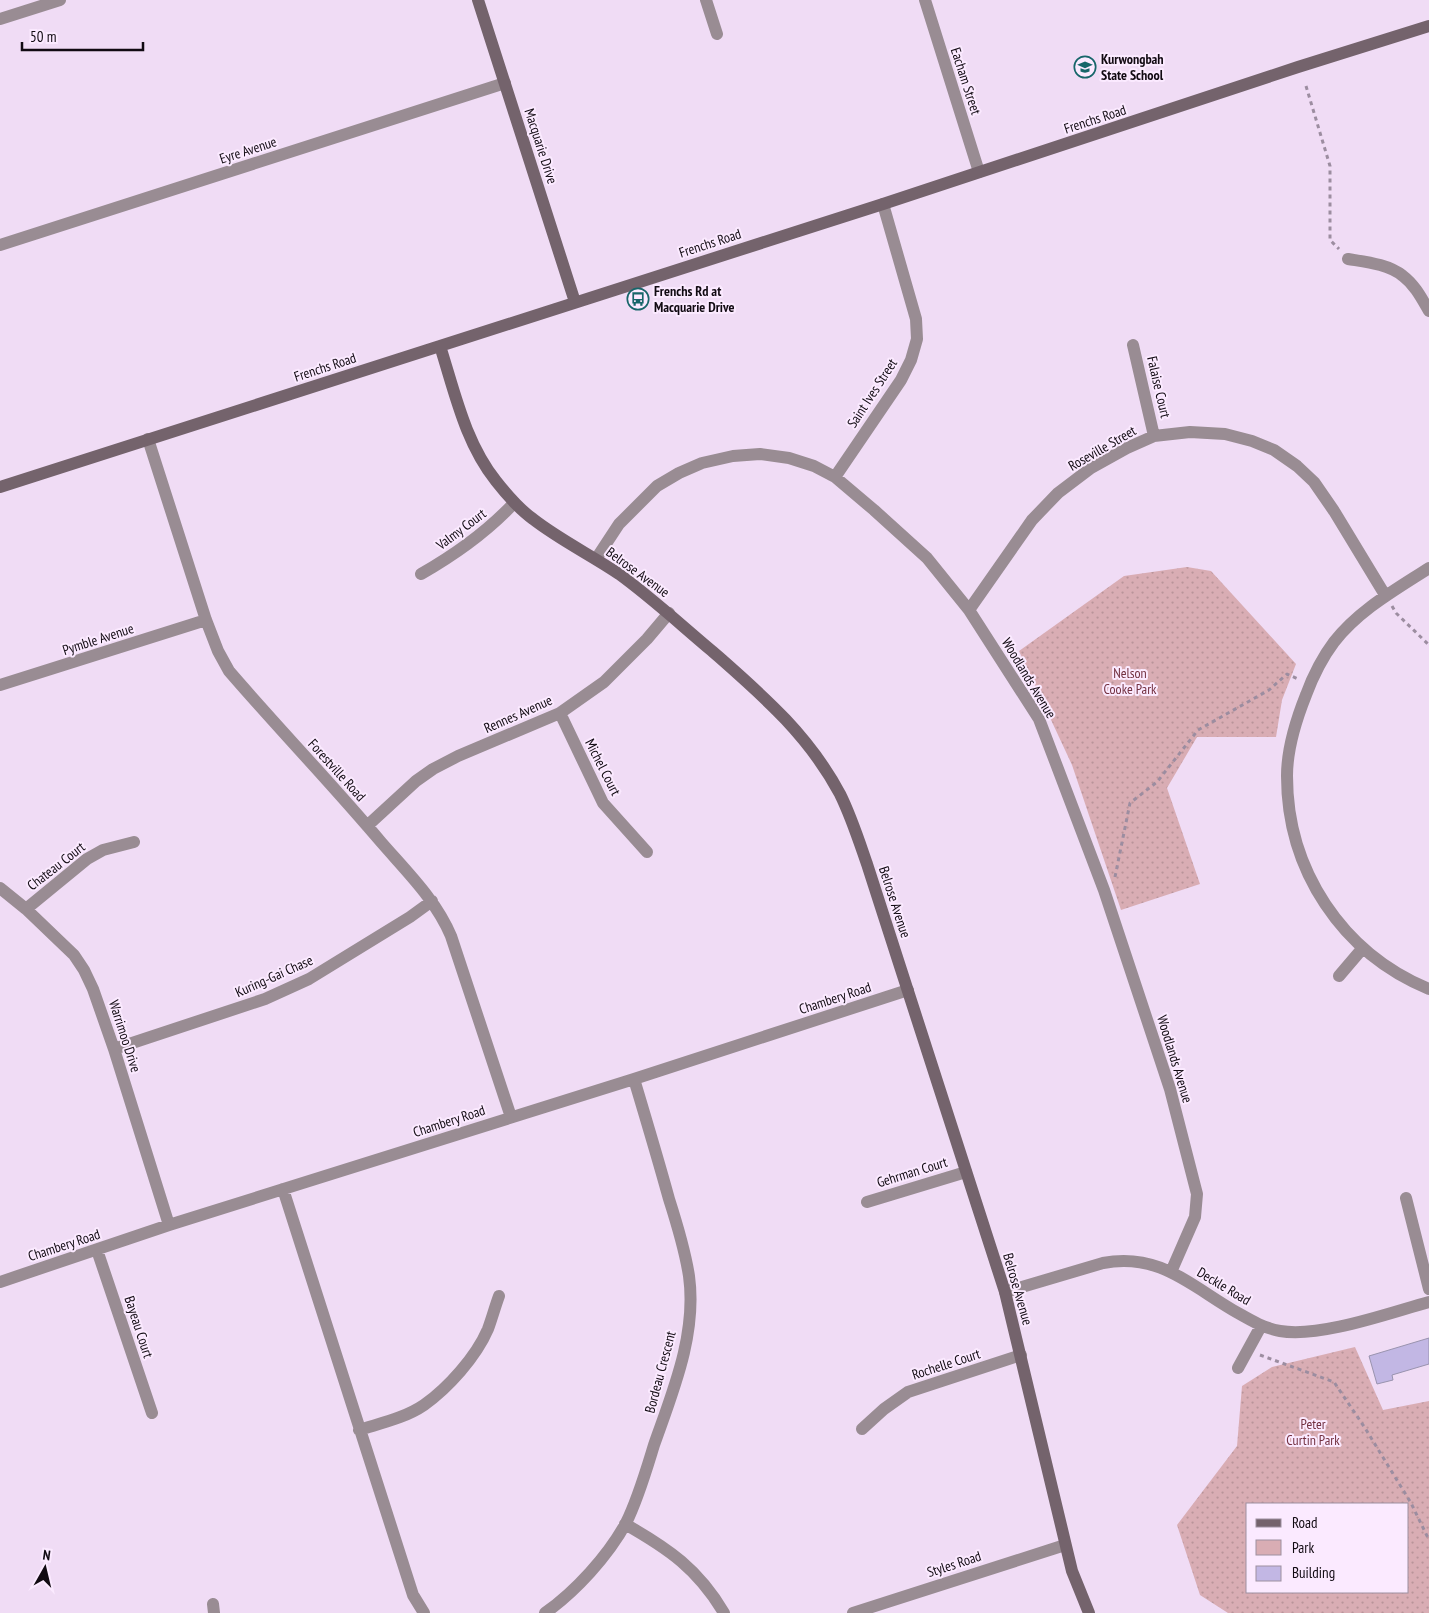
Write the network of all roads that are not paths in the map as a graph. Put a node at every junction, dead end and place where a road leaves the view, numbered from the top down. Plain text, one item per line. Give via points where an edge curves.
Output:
1 (60, 0) edge
2 (478, 0) edge
3 (706, 0) edge
4 (924, 0) edge
5 (29, 5) edge
6 (0, 19) edge
7 (1429, 26) edge
8 (717, 34) dead end
9 (505, 84) junction
10 (979, 172) junction
11 (883, 204) junction
12 (0, 245) edge
13 (1348, 259) road end
14 (575, 302) junction
15 (1429, 311) edge
16 (1134, 345) dead end
17 (440, 346) junction
18 (1154, 436) junction
19 (148, 440) junction
20 (835, 477) junction
21 (0, 487) edge
22 (514, 502) junction
23 (596, 559) junction
24 (1429, 568) edge
25 (421, 574) dead end
26 (1385, 595) junction
27 (968, 610) junction
28 (669, 614) junction
29 (206, 620) junction
30 (0, 685) edge
31 (560, 713) junction
32 (368, 826) junction
33 (134, 842) dead end
34 (647, 852) dead end
35 (0, 888) edge
36 (432, 901) junction
37 (26, 908) junction
38 (1362, 948) junction
39 (1338, 976) dead end
40 (1429, 989) edge
41 (908, 990) junction
42 (114, 1049) junction
43 (634, 1079) junction
44 (511, 1117) junction
45 (966, 1172) junction
46 (283, 1189) junction
47 (1406, 1198) dead end
48 (867, 1202) dead end
49 (169, 1225) junction
50 (97, 1250) junction
51 (1171, 1272) junction
52 (0, 1282) edge
53 (1429, 1289) edge
54 (1005, 1292) junction
55 (499, 1296) dead end
56 (1429, 1302) edge
57 (1261, 1326) junction
58 (1021, 1356) junction
59 (1238, 1368) dead end
60 (152, 1413) dead end
61 (862, 1429) dead end
62 (359, 1430) junction
63 (625, 1524) junction
64 (1065, 1544) junction
65 (424, 1613) edge
66 (545, 1613) edge
67 (724, 1613) edge
68 (853, 1613) edge
69 (1089, 1613) edge

1 - 5 street
2 - 9 street, Macquarie Drive
3 - 8 street
4 - 10 street, Eacham Street
5 - 6 street
7 - 10 street, Frenchs Road
9 - 12 street, Eyre Avenue
9 - 14 street, Macquarie Drive
10 - 11 street, Frenchs Road
11 - 14 street, Frenchs Road
11 - 20 street, Saint Ives Street via 916,319 916,339 911,360 900,380
13 - 15 street via 1376,264 1403,276
14 - 17 street, Frenchs Road
16 - 18 street, Falaise Court
17 - 19 street, Frenchs Road
17 - 22 street, Belrose Avenue via 467,432 495,480
18 - 26 street, Roseville Street via 1190,432 1225,434 1274,450 1314,482
18 - 27 street, Roseville Street via 1091,468 1058,492 1032,520
19 - 21 street, Frenchs Road
19 - 29 street, Forestville Road
20 - 23 street, Woodlands Avenue via 789,458 760,454 702,463 658,486 619,524
20 - 27 street, Woodlands Avenue via 926,558
22 - 23 street, Belrose Avenue via 532,519
22 - 25 street, Valmy Court via 494,525
23 - 28 street, Belrose Avenue
24 - 26 street
26 - 38 street via 1349,625 1320,662 1298,715 1287,775 1289,806 1305,868 1340,926
27 - 51 street, Woodlands Avenue via 1039,719 1104,890 1170,1089 1197,1194 1195,1217
28 - 31 street, Rennes Avenue via 604,682
28 - 41 street, Belrose Avenue via 767,700 822,763 854,827
29 - 30 street, Pymble Avenue
29 - 32 street, Forestville Road via 230,671
31 - 32 street, Rennes Avenue via 433,769
31 - 34 street, Michel Court via 604,803
32 - 36 street, Forestville Road
33 - 37 street, Chateau Court via 103,850 87,859
35 - 37 street, Warrimoo Drive
36 - 42 street, Kuring-Gai Chase via 309,980 265,999
36 - 44 street, Forestville Road via 451,936
37 - 42 street, Warrimoo Drive via 74,955 84,970
38 - 39 street
38 - 40 street via 1389,968
41 - 43 street, Chambery Road
41 - 45 street, Belrose Avenue
42 - 49 street, Warrimoo Drive
43 - 44 street, Chambery Road
43 - 63 street, Bordeau Crescent via 681,1239 689,1277 690,1310 686,1347 678,1376
44 - 46 street, Chambery Road
45 - 48 street, Gehrman Court
45 - 54 street, Belrose Avenue
46 - 49 street, Chambery Road
46 - 62 street
47 - 53 street
49 - 50 street, Chambery Road
50 - 52 street, Chambery Road
50 - 60 street, Bayeau Court
51 - 54 street, Deckle Road via 1134,1260 1119,1260
51 - 57 street, Deckle Road
54 - 58 street, Belrose Avenue
55 - 62 street via 487,1330 475,1351 441,1391 422,1406
56 - 57 street, Deckle Road via 1324,1329 1300,1332
57 - 59 street
58 - 61 street, Rochelle Court via 908,1392 884,1408
58 - 64 street, Belrose Avenue
62 - 65 street via 413,1595
63 - 66 street, Bordeau Crescent via 591,1570 562,1601
63 - 67 street via 674,1554 691,1569
64 - 68 street, Styles Road
64 - 69 street, Belrose Avenue via 1076,1585

